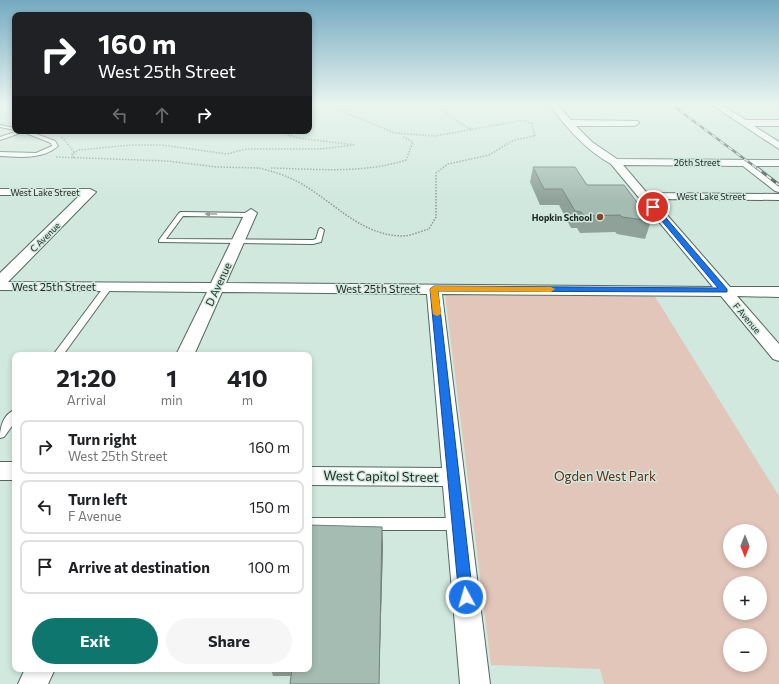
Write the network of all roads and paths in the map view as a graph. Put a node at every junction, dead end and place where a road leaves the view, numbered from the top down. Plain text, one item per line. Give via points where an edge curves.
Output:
1 (38, 137) edge
2 (295, 137) edge
3 (402, 137) edge
4 (530, 137) edge
5 (579, 137) edge
6 (765, 137) edge
7 (779, 146) edge
8 (0, 154) edge
9 (42, 154) junction
10 (72, 154) junction
11 (63, 157) junction
12 (75, 158) junction
13 (615, 162) junction
14 (750, 162) junction
15 (779, 163) edge
16 (259, 168) junction
17 (779, 180) edge
18 (779, 188) edge
19 (0, 192) edge
20 (90, 192) joint
21 (644, 196) junction
22 (779, 197) edge
23 (250, 214) joint
24 (321, 230) dead end
25 (237, 242) junction
26 (0, 281) edge
27 (0, 286) edge
28 (109, 286) junction
29 (216, 287) junction
30 (434, 289) junction
31 (724, 291) junction
32 (779, 292) edge
33 (60, 352) edge
34 (186, 352) edge
35 (779, 355) edge
36 (12, 418) edge
37 (0, 434) edge
38 (0, 471) edge
39 (12, 471) edge
40 (312, 476) edge
41 (454, 477) junction
42 (312, 524) edge
43 (459, 524) junction
44 (39, 672) edge
45 (33, 684) edge
46 (475, 684) edge

1 - 9 lane via 55,144 52,149
2 - 10 path via 355,145 319,149 246,149 224,154 162,145 131,145 79,150
3 - 16 path via 413,142 413,146 406,160 398,164 337,168
4 - 16 path via 513,140 496,152 454,162 439,170 436,173 436,217 429,229 410,235 395,236 366,230 298,181 279,172
5 - 13 street, F Avenue
6 - 7 street
8 - 9 lane
9 - 11 path
10 - 11 path
10 - 12 path
11 - 12 path
12 - 16 path
13 - 14 street, 26th Street
13 - 21 street, F Avenue
14 - 15 street, 26th Street
14 - 17 street
14 - 18 street
19 - 20 street, West Lake Street
20 - 26 street, C Avenue
21 - 22 street, West Lake Street
21 - 31 street, F Avenue
23 - 25 street, D Avenue
23 -> 25 lane via 181,214 161,241
24 - 25 lane via 319,241 313,242
25 - 29 street, D Avenue
27 - 28 street, West 25th Street
28 - 29 street, West 25th Street
28 - 33 lane
29 - 30 street, West 25th Street
29 - 34 street, D Avenue
30 - 31 street, West 25th Street
30 - 41 street
31 - 32 street, West 25th Street
31 - 35 street, F Avenue
36 - 37 lane
38 - 39 street
40 - 41 street, West Capitol Street
41 - 43 street
42 - 43 lane
43 - 46 street
44 - 45 street

